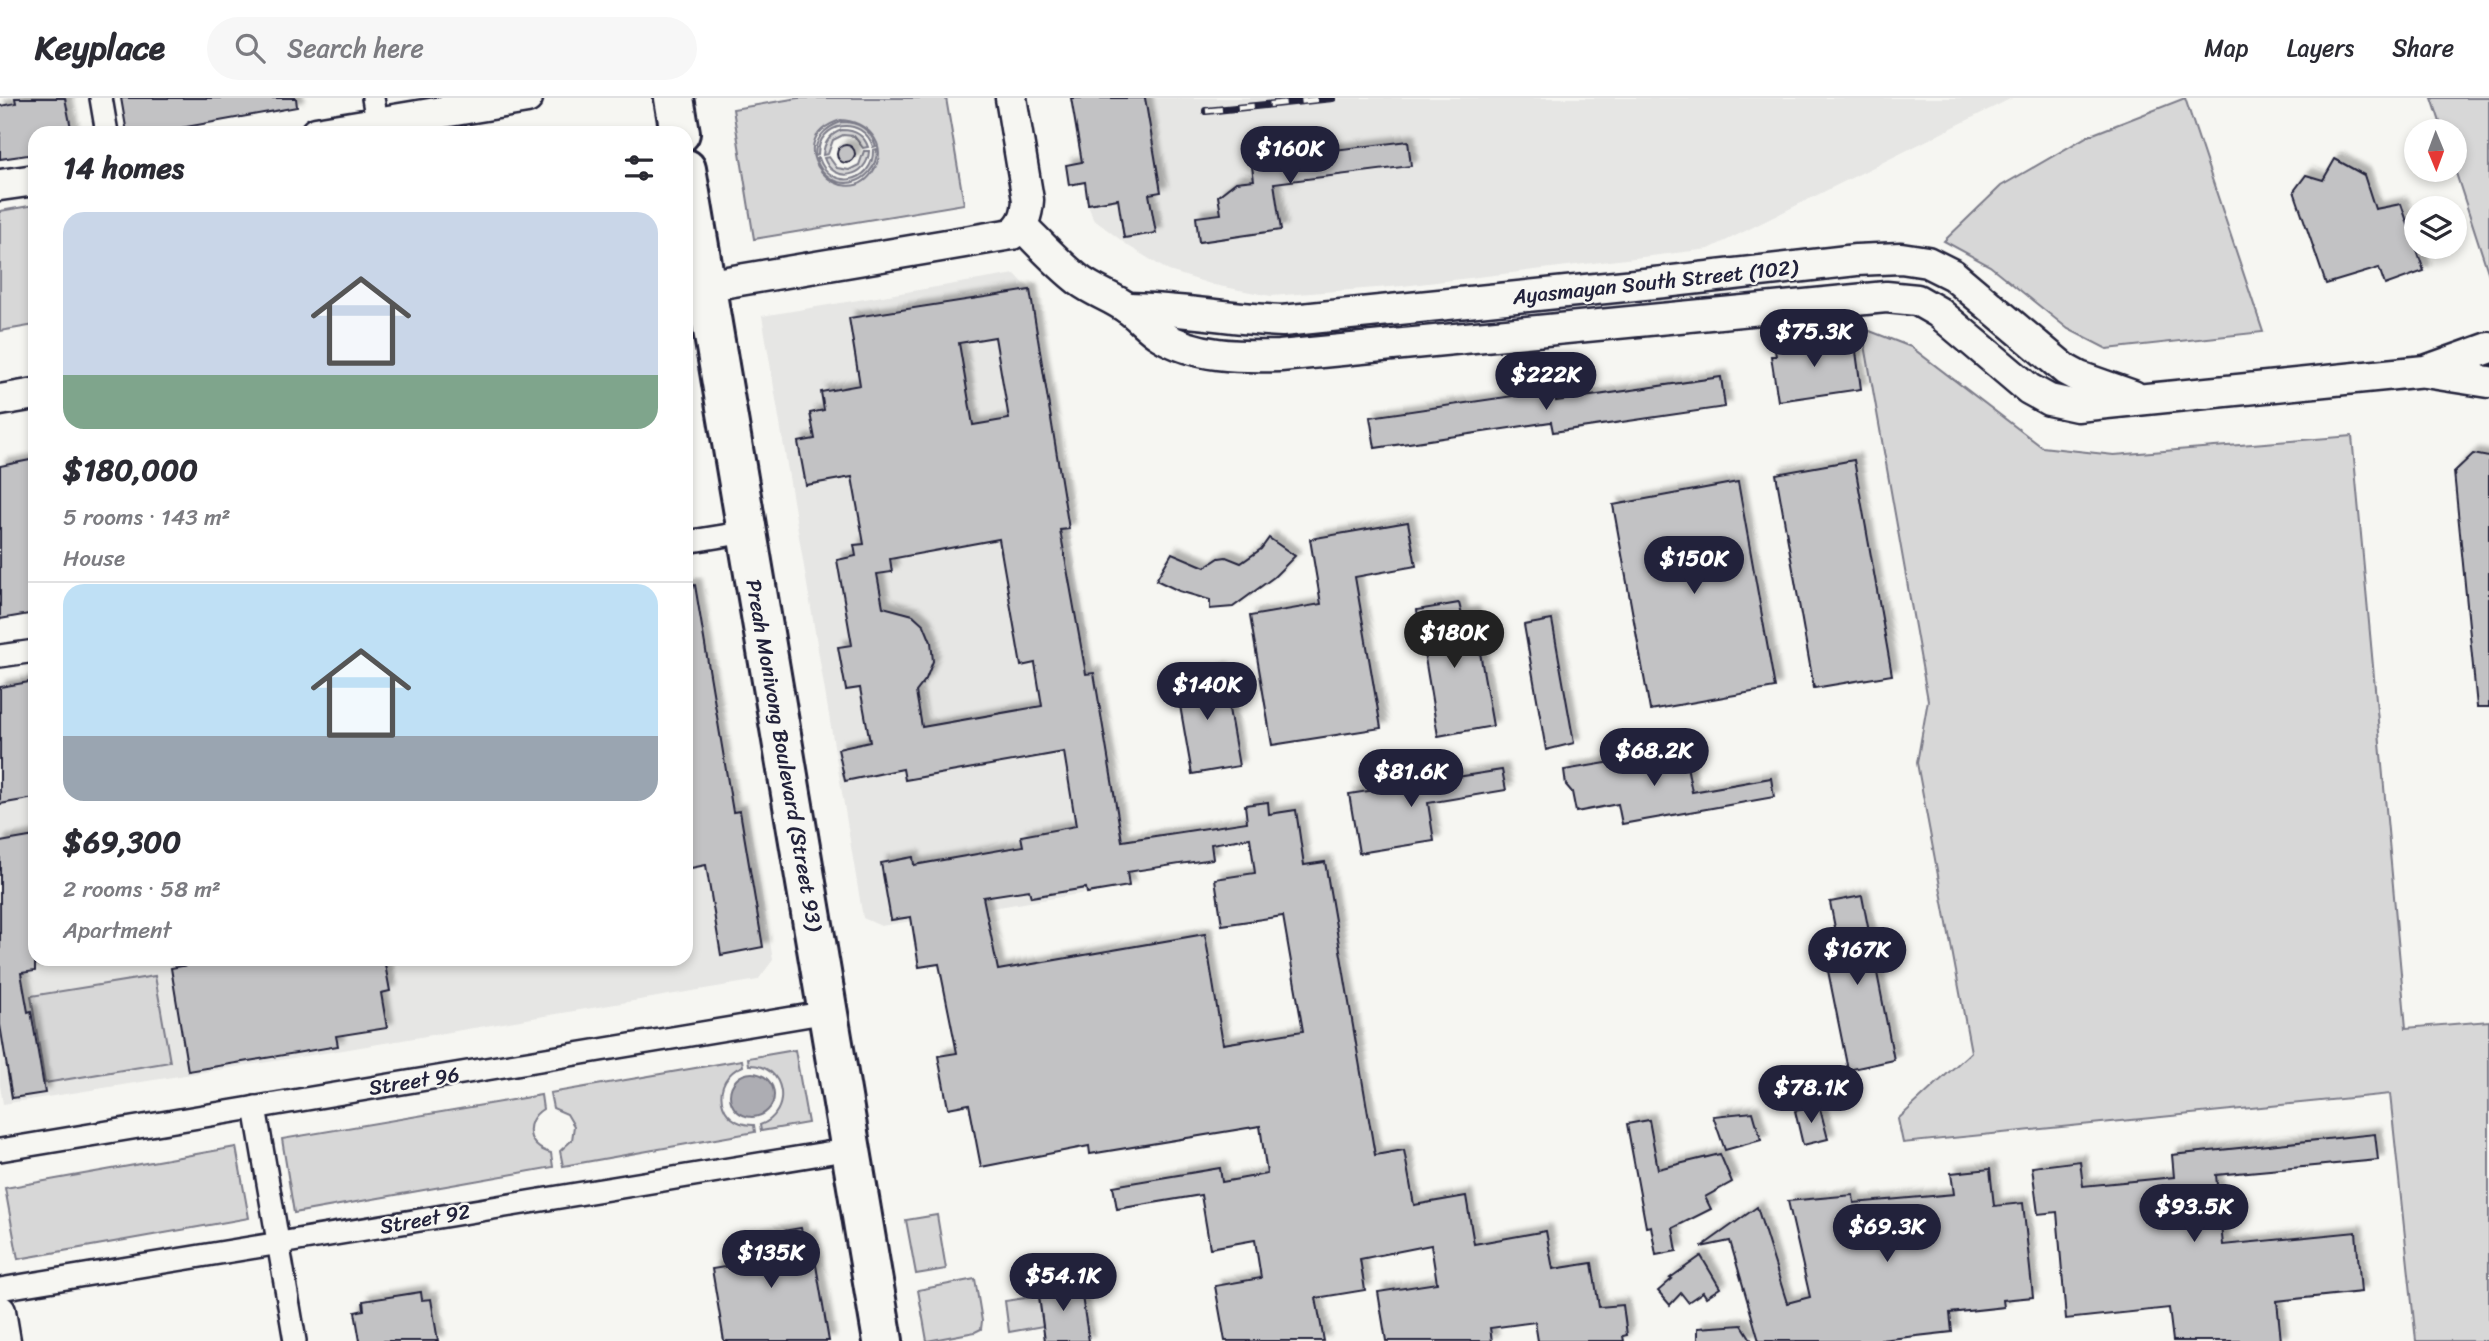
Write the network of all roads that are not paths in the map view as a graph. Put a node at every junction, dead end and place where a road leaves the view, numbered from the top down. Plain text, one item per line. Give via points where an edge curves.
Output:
1 (101, 98) edge
2 (527, 98) edge
3 (674, 98) edge
4 (1012, 98) edge
5 (376, 118) edge
6 (106, 126) edge
7 (344, 126) edge
8 (679, 126) edge
9 (28, 181) edge
10 (0, 186) edge
11 (1022, 226) junction
12 (693, 252) edge
13 (1664, 282) junction
14 (696, 288) edge
15 (1127, 308) junction
16 (1670, 319) junction
17 (2489, 348) edge
18 (2425, 372) junction
19 (2489, 382) edge
20 (28, 395) edge
21 (2142, 399) junction
22 (0, 400) edge
23 (747, 533) junction
24 (693, 541) edge
25 (28, 651) edge
26 (0, 656) edge
27 (828, 1012) junction
28 (255, 1107) junction
29 (851, 1149) junction
30 (0, 1150) edge
31 (278, 1244) junction
32 (0, 1289) edge
33 (0, 1311) edge
34 (5, 1341) edge
35 (295, 1341) edge
36 (883, 1341) edge

1 - 6 street
2 - 5 street
3 - 8 highway
4 - 11 street via 1028,200
5 - 7 street
9 - 10 street
11 - 14 street via 1002,237
11 - 15 street, Ayasmayan South Street (102) via 1082,282
12 - 14 highway, Preah Monivong Boulevard (Street 93)
13 - 15 street, Ayasmayan South Street (102) via 1282,321
13 - 16 street
13 - 21 street, Ayasmayan South Street (102) via 1856,260 1927,262 1954,275 2066,370
14 - 23 highway, Preah Monivong Boulevard (Street 93)
15 - 16 street, Ayasmayan South Street (102) via 1159,335 1183,346 1243,357
16 - 21 street, Ayasmayan South Street (102) via 1886,298 1917,300 2049,400 2077,406
17 - 18 street, Ayasmayan South Street (102)
18 - 19 street, Ayasmayan South Street (102)
18 - 21 street, Ayasmayan South Street (102)
20 - 22 street
23 - 24 street
23 - 27 highway, Preah Monivong Boulevard (Street 93)
25 - 26 street
27 - 28 street, Street 96
27 - 29 highway, Preah Monivong Boulevard (Street 93)
28 - 30 street, Street 96
28 - 31 street
29 - 31 street, Street 92
29 - 36 highway, Preah Monivong Boulevard (Street 93)
31 - 32 street, Street 92
31 - 35 street
33 - 34 street

